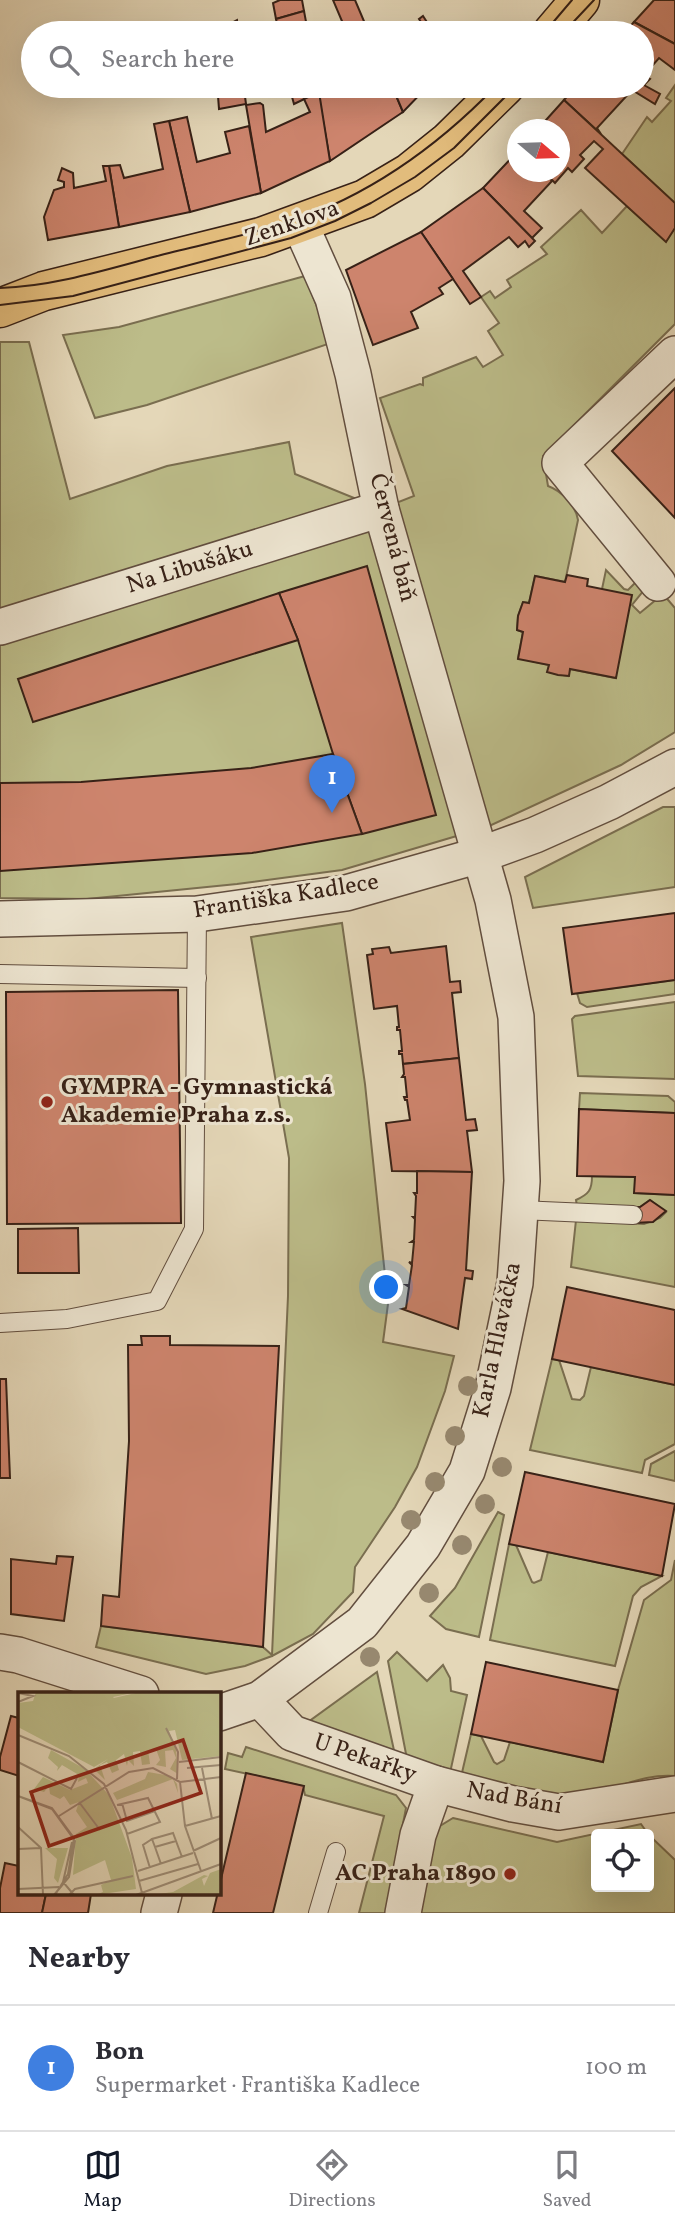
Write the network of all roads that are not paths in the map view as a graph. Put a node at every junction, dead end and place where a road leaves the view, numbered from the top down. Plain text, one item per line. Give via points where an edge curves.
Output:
1 (580, 0) edge
2 (562, 21) edge
3 (493, 98) edge
4 (300, 224) junction
5 (0, 280) edge
6 (44, 292) junction
7 (0, 308) edge
8 (675, 354) edge
9 (381, 509) junction
10 (657, 583) dead end
11 (0, 627) edge
12 (675, 767) edge
13 (481, 855) junction
14 (197, 914) junction
15 (0, 919) edge
16 (0, 974) edge
17 (197, 978) junction
18 (520, 1210) junction
19 (633, 1215) dead end
20 (0, 1323) edge
21 (0, 1652) edge
22 (135, 1692) edge
23 (260, 1699) junction
24 (220, 1713) edge
25 (436, 1784) junction
26 (675, 1794) edge
27 (336, 1852) dead end
28 (163, 1896) edge
29 (159, 1913) edge
30 (318, 1913) edge
31 (403, 1913) edge

1 - 2 main road
3 - 4 main road, Zenklova via 409,173 365,199
4 - 6 main road, Zenklova
4 - 9 street, Červená báň via 333,298
5 - 6 main road, Zenklova
6 - 7 main road, Zenklova
8 - 10 street via 560,463
9 - 11 street, Na Libušáku
9 - 13 street, Červená báň
12 - 13 street, Františka Kadlece via 609,802
13 - 14 street, Františka Kadlece via 346,892
13 - 18 street, Karla Hlaváčka via 516,1017
14 - 15 street, Františka Kadlece
14 - 17 lane
16 - 17 lane
17 - 20 lane via 194,1229 157,1301 67,1319
18 - 19 lane
18 - 23 street, Karla Hlaváčka via 514,1283 493,1388 467,1471 423,1546 362,1623
21 - 22 street
23 - 24 street, Karla Hlaváčka
23 - 25 street, U Pekařky via 292,1733
25 - 26 street, Nad Bání via 559,1812
25 - 31 street, U Pekařky via 418,1835
27 - 30 lane
28 - 29 street

